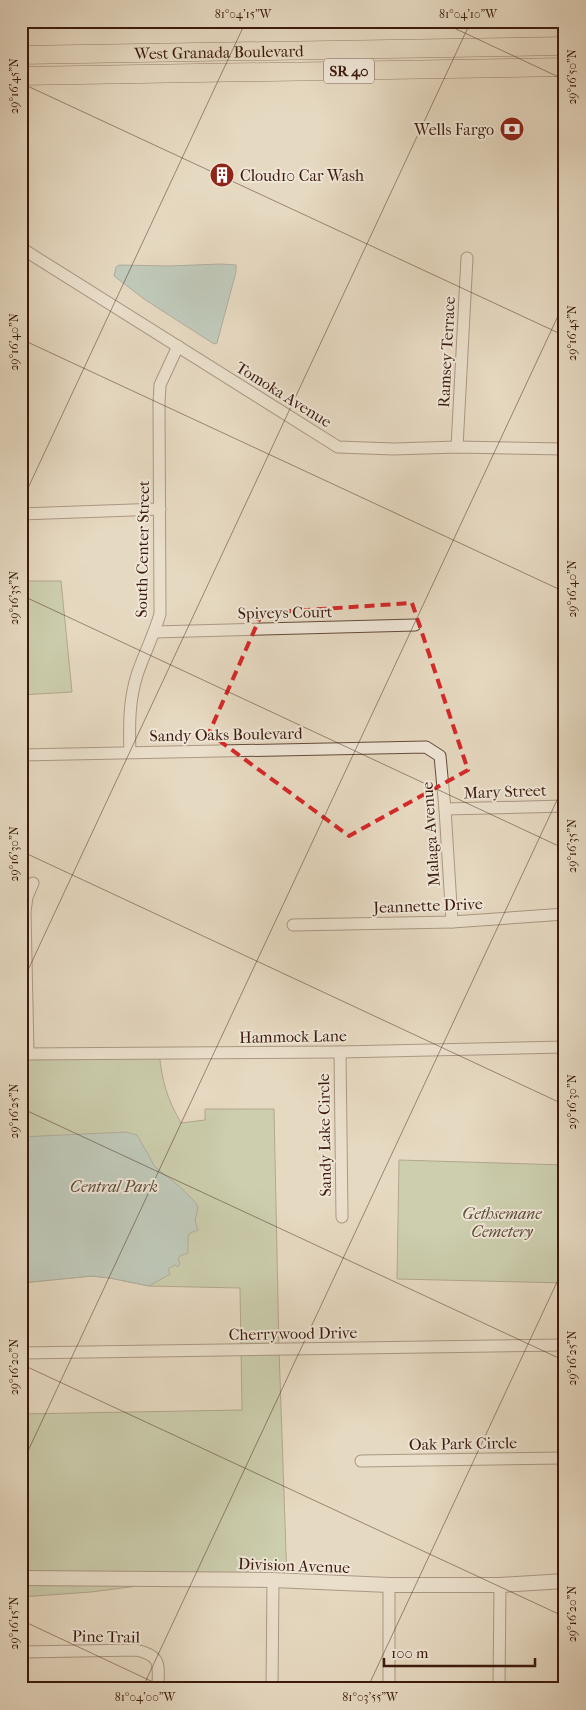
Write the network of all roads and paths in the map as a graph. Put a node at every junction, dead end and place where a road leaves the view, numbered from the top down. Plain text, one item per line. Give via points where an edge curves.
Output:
1 (565, 46) edge
2 (258, 52) junction
3 (21, 55) edge
4 (565, 67) edge
5 (259, 72) junction
6 (21, 76) edge
7 (21, 248) edge
8 (467, 258) dead end
9 (178, 346) junction
10 (457, 447) junction
11 (565, 449) edge
12 (160, 509) junction
13 (21, 514) edge
14 (415, 625) dead end
15 (155, 632) junction
16 (430, 749) joint
17 (130, 752) junction
18 (21, 755) edge
19 (565, 806) edge
20 (445, 809) junction
21 (32, 883) dead end
22 (565, 914) edge
23 (452, 922) junction
24 (293, 924) dead end
25 (565, 1047) edge
26 (340, 1052) junction
27 (25, 1054) edge
28 (342, 1217) dead end
29 (565, 1345) edge
30 (21, 1353) edge
31 (565, 1458) edge
32 (361, 1461) dead end
33 (21, 1578) edge
34 (273, 1580) junction
35 (565, 1581) edge
36 (389, 1585) junction
37 (500, 1585) junction
38 (23, 1652) dead end
39 (158, 1689) edge
40 (272, 1689) edge
41 (389, 1689) edge
42 (499, 1689) edge

1 - 2 main road, West Granada Boulevard / SR 40
2 - 3 main road, West Granada Boulevard / SR 40
2 - 5 street
4 - 5 main road, West Granada Boulevard / SR 40
5 - 6 main road, West Granada Boulevard / SR 40
7 - 9 street, Tomoka Avenue
8 - 10 street, Ramsey Terrace
9 - 10 street, Tomoka Avenue via 338,447
9 - 12 street, South Center Street via 160,385
10 - 11 street, Tomoka Avenue
12 - 13 street
12 - 15 street, South Center Street via 160,614
14 - 15 street, Spiveys Court
15 - 17 street, South Center Street via 137,676 129,717
16 - 17 street, Sandy Oaks Boulevard via 426,746
16 - 20 street, Malaga Avenue via 440,756
17 - 18 street, Sandy Oaks Boulevard
19 - 20 street, Mary Street
20 - 23 street, Malaga Avenue
21 - 27 street via 26,912
22 - 23 street, Jeannette Drive
23 - 24 street, Jeannette Drive
25 - 26 street, Hammock Lane
26 - 27 street, Hammock Lane
26 - 28 street, Sandy Lake Circle
29 - 30 street, Cherrywood Drive
31 - 32 street, Oak Park Circle
33 - 34 street, Division Avenue
34 - 36 street, Division Avenue
34 - 40 street
35 - 37 street, Division Avenue
36 - 37 street, Division Avenue
36 - 41 street
37 - 42 street
38 - 39 street, Pine Trail via 136,1650 150,1653 158,1662

